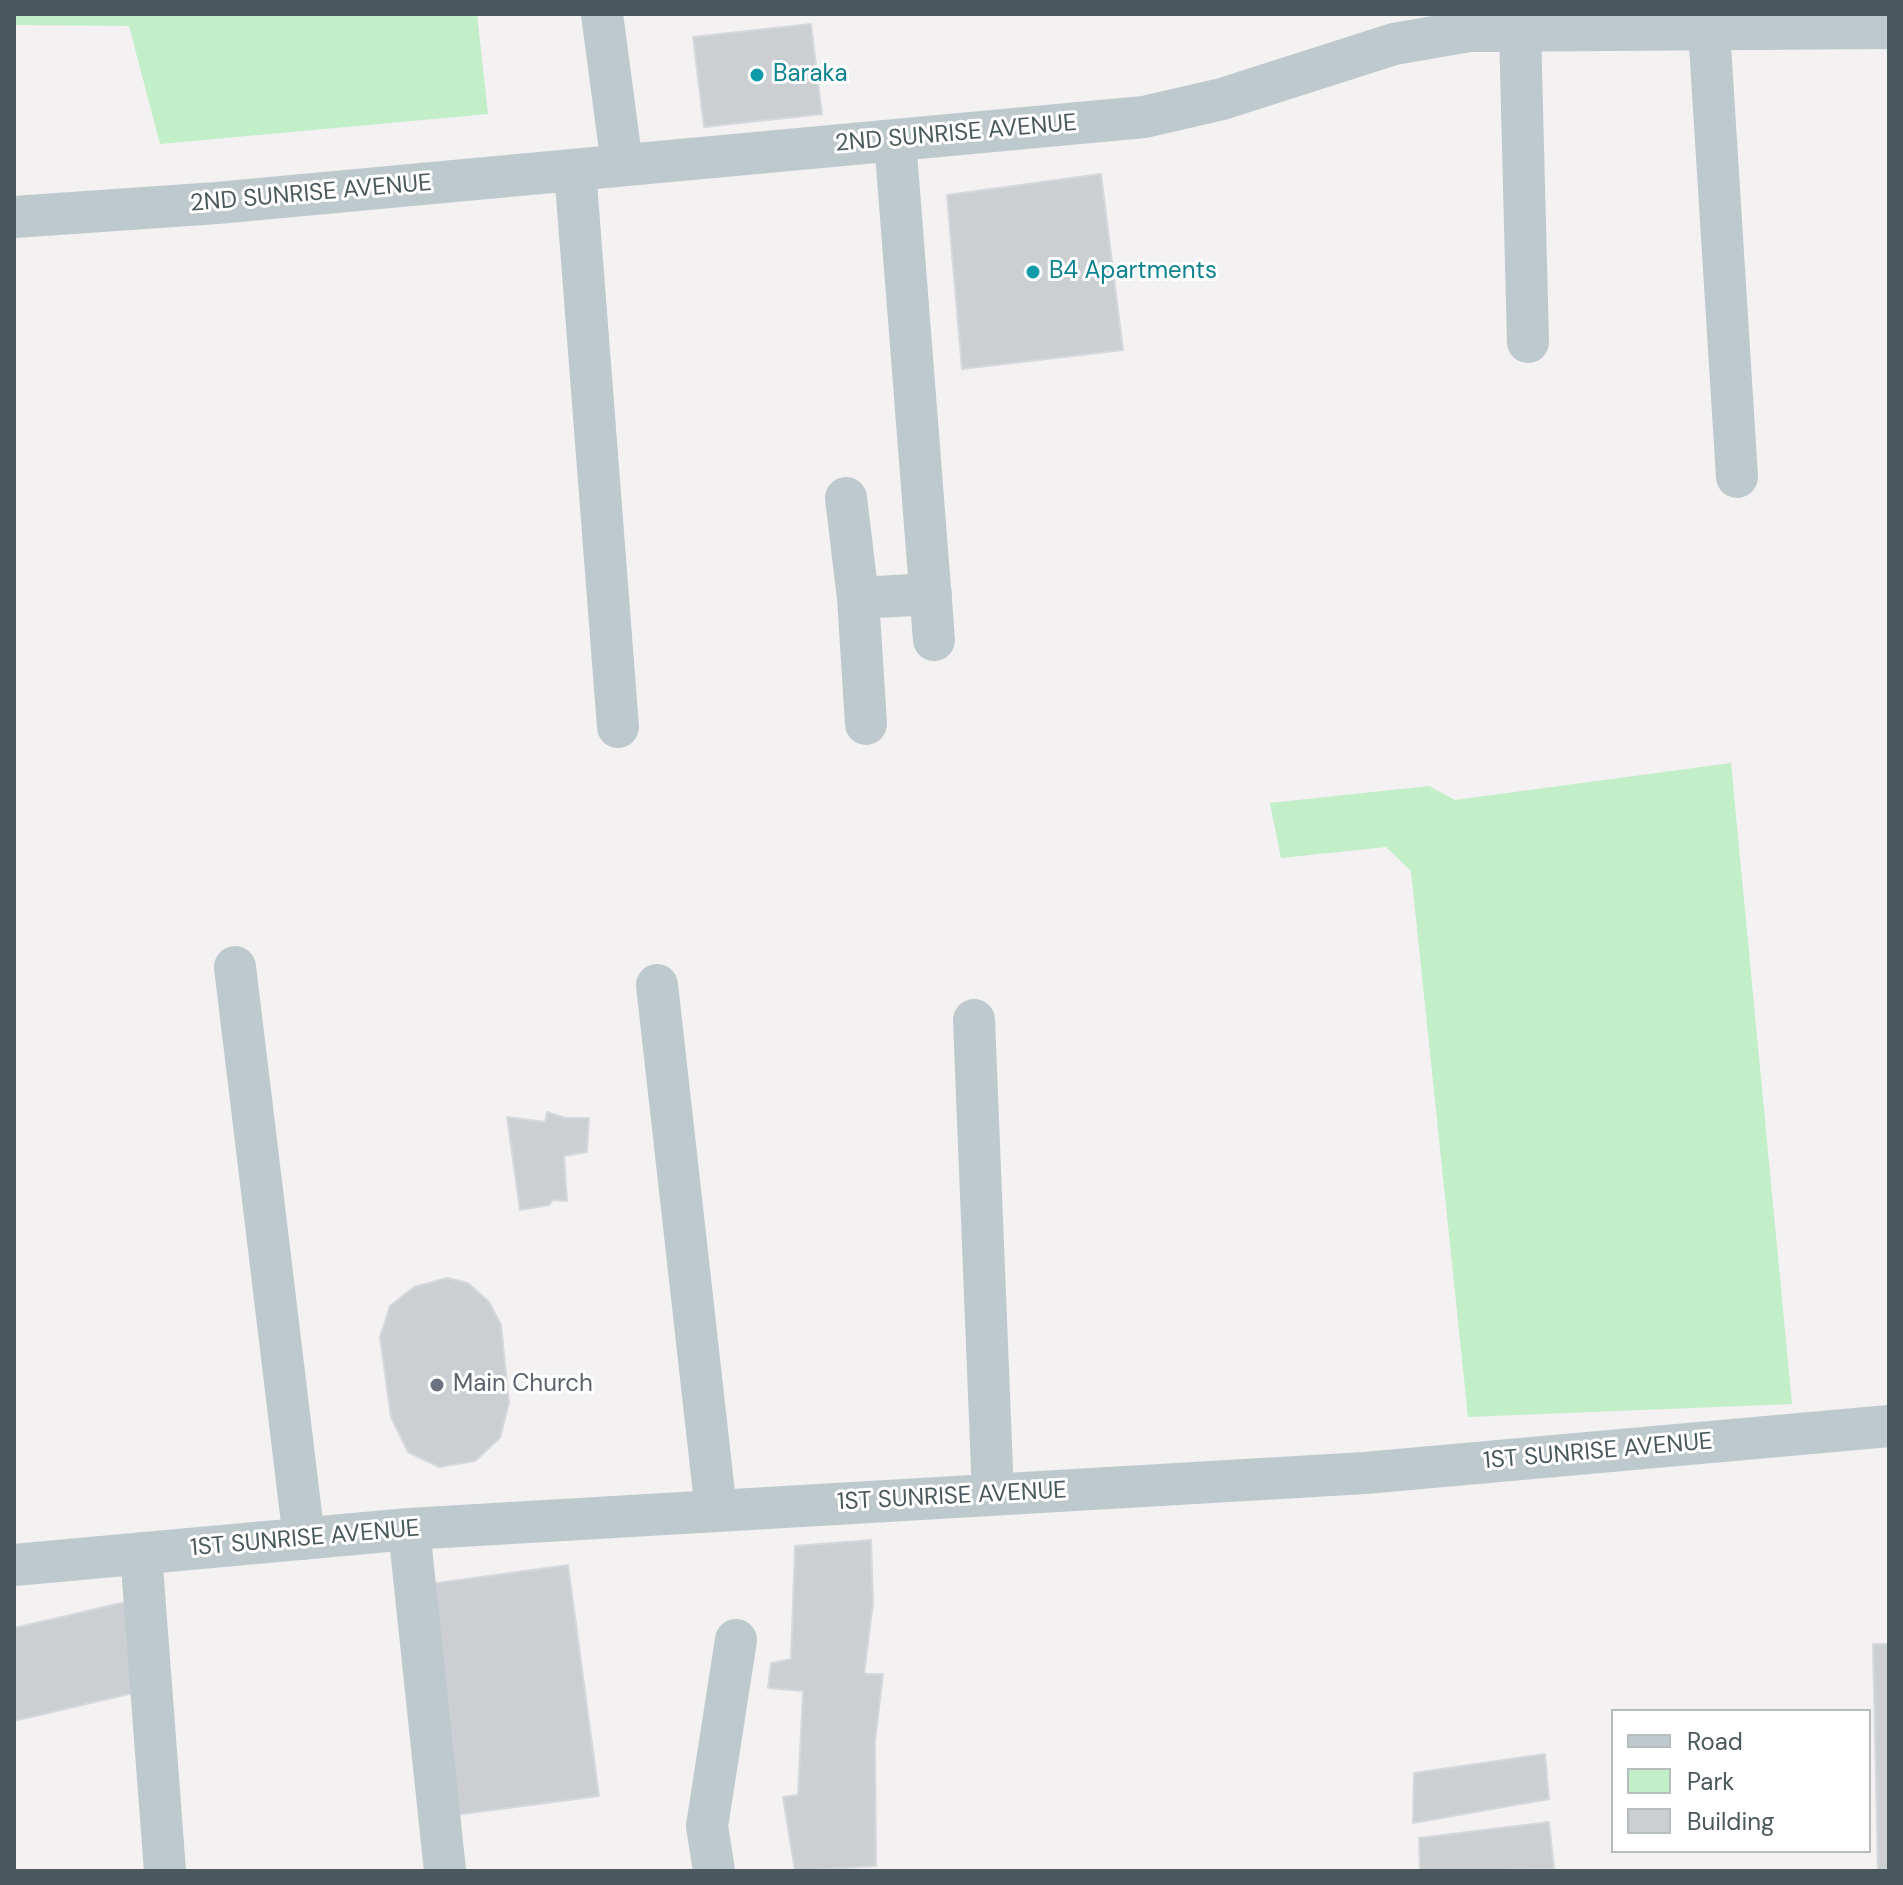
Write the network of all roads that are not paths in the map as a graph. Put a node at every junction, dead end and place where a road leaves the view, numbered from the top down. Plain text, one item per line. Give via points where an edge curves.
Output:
1 (602, 14) edge
2 (1469, 22) edge
3 (1660, 22) edge
4 (1889, 28) edge
5 (1709, 29) junction
6 (1520, 30) junction
7 (895, 140) junction
8 (622, 165) junction
9 (575, 170) junction
10 (14, 217) edge
11 (1528, 342) dead end
12 (1737, 477) dead end
13 (846, 498) dead end
14 (931, 594) junction
15 (858, 598) junction
16 (934, 640) dead end
17 (866, 724) dead end
18 (618, 727) dead end
19 (235, 967) dead end
20 (657, 985) dead end
21 (974, 1020) dead end
22 (1889, 1426) edge
23 (993, 1494) junction
24 (716, 1511) junction
25 (409, 1529) junction
26 (304, 1539) junction
27 (141, 1553) junction
28 (14, 1565) edge
29 (736, 1640) dead end
30 (165, 1871) edge
31 (445, 1871) edge
32 (714, 1871) edge

1 - 8 street
2 - 6 street, 2ND SUNRISE AVENUE
2 - 7 street, 2ND SUNRISE AVENUE via 1222,99 1144,117
3 - 5 street, 2ND SUNRISE AVENUE
3 - 6 street, 2ND SUNRISE AVENUE
4 - 5 street, 2ND SUNRISE AVENUE
5 - 12 street
6 - 11 street
7 - 8 street, 2ND SUNRISE AVENUE
7 - 14 street
8 - 9 street, 2ND SUNRISE AVENUE
9 - 10 street, 2ND SUNRISE AVENUE
9 - 18 street
13 - 15 street
14 - 15 street
14 - 16 street
15 - 17 street
19 - 26 street
20 - 24 street
21 - 23 street
22 - 23 street, 1ST SUNRISE AVENUE via 1365,1473
23 - 24 street, 1ST SUNRISE AVENUE
24 - 25 street, 1ST SUNRISE AVENUE
25 - 26 street, 1ST SUNRISE AVENUE
25 - 31 street
26 - 27 street, 1ST SUNRISE AVENUE
27 - 28 street, 1ST SUNRISE AVENUE
27 - 30 street
29 - 32 street via 707,1826

